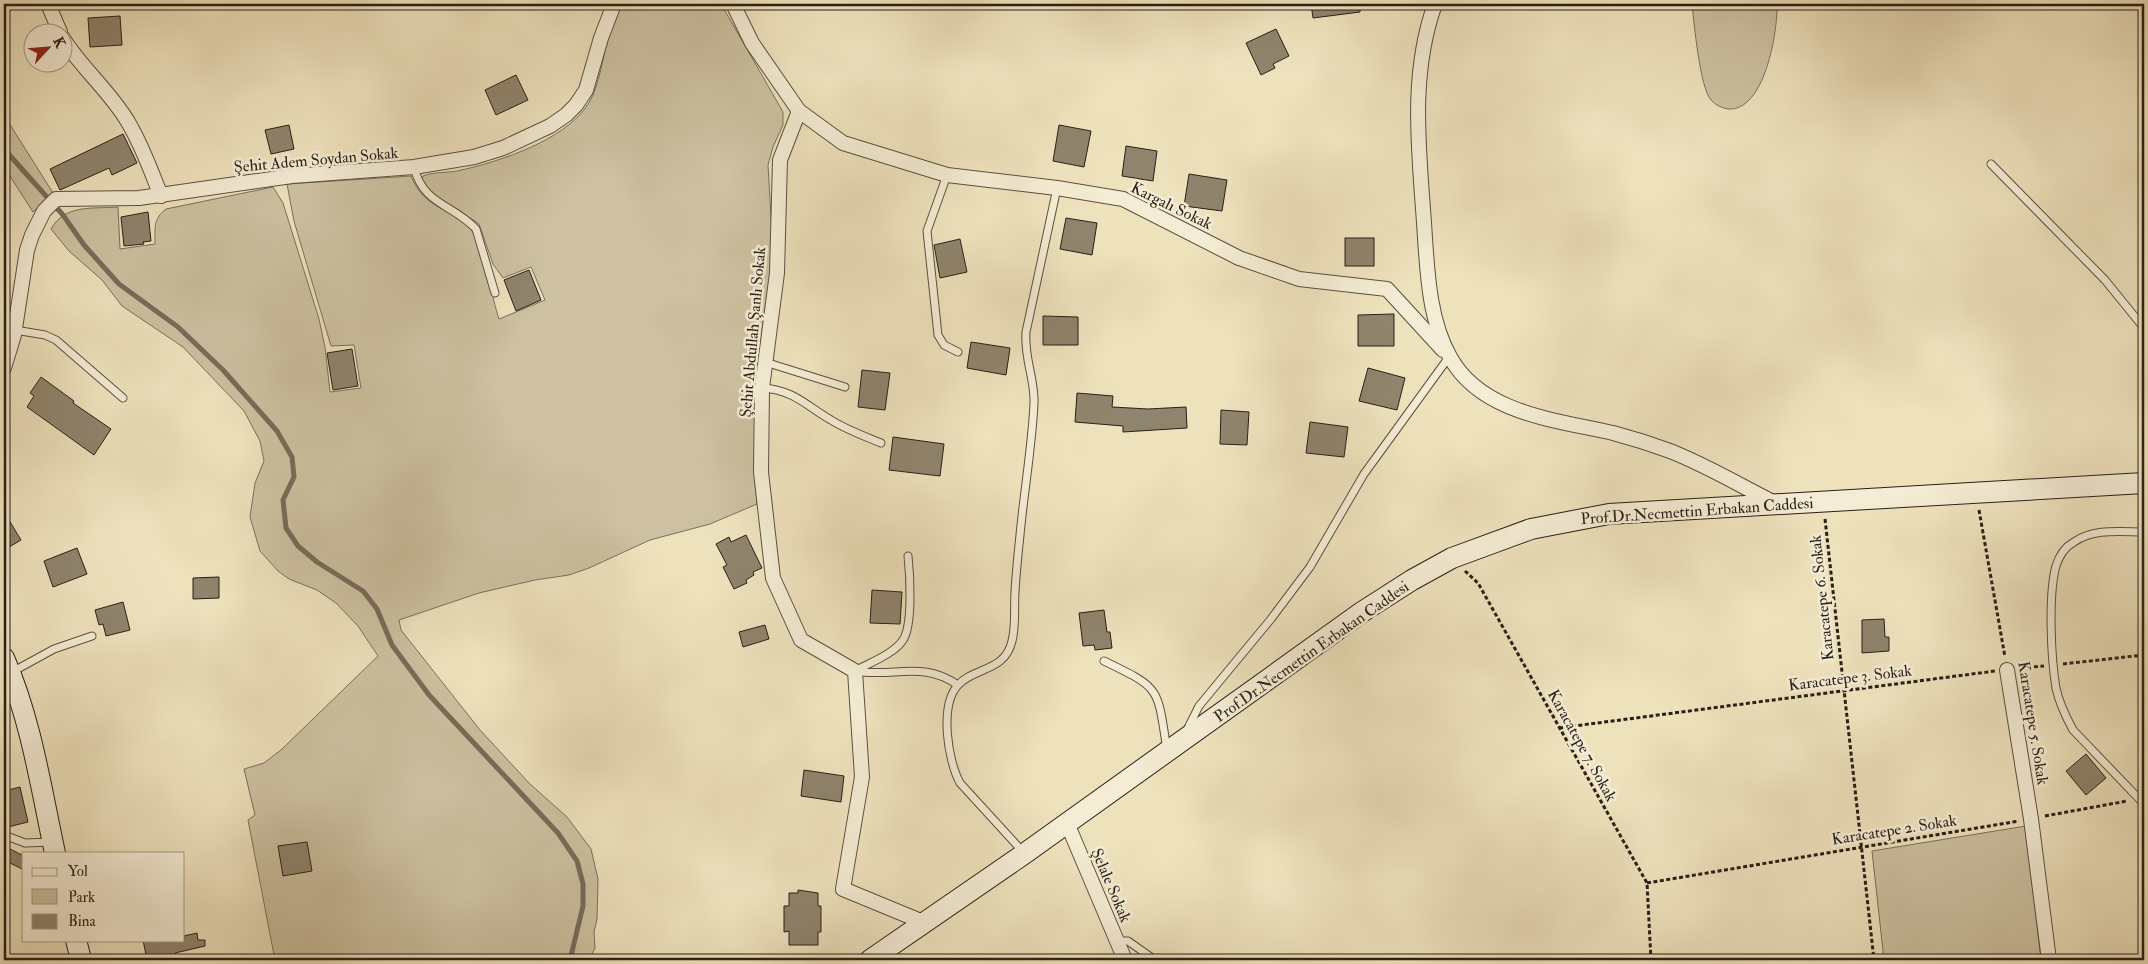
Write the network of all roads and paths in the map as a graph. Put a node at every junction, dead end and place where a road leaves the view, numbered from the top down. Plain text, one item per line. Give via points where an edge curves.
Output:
1 (48, 4) edge
2 (614, 4) edge
3 (733, 4) edge
4 (1435, 4) edge
5 (56, 22) edge
6 (72, 52) edge
7 (799, 111) junction
8 (1991, 164) dead end
9 (414, 167) junction
10 (947, 175) junction
11 (1057, 188) junction
12 (161, 196) junction
13 (495, 294) dead end
14 (2144, 328) edge
15 (15, 330) junction
16 (958, 352) dead end
17 (1449, 356) junction
18 (764, 362) junction
19 (4, 368) edge
20 (845, 387) dead end
21 (762, 388) junction
22 (124, 398) dead end
23 (881, 443) dead end
24 (2144, 483) edge
25 (1976, 492) junction
26 (1823, 500) junction
27 (1775, 503) junction
28 (2144, 532) edge
29 (908, 556) dead end
30 (1452, 558) junction
31 (92, 636) dead end
32 (2144, 655) edge
33 (1104, 661) dead end
34 (7, 665) edge
35 (2054, 665) junction
36 (2007, 670) junction
37 (854, 671) junction
38 (958, 685) junction
39 (1844, 691) junction
40 (1559, 728) junction
41 (1175, 747) junction
42 (2142, 801) edge
43 (2031, 819) junction
44 (1067, 823) junction
45 (4, 835) edge
46 (54, 847) edge
47 (1861, 847) junction
48 (1024, 854) junction
49 (1647, 883) junction
50 (923, 922) junction
51 (1117, 941) junction
52 (77, 942) edge
53 (82, 960) edge
54 (870, 960) edge
55 (1125, 960) edge
56 (1155, 960) edge
57 (1651, 960) edge
58 (1874, 960) edge
59 (2049, 960) edge

1 - 5 street
2 - 9 street, Şehit Adem Soydan Sokak via 600,38 586,90 566,115 503,148 474,157
3 - 7 street via 752,43
4 - 17 street via 1419,78 1417,134 1432,300
6 - 12 street via 128,121
7 - 10 street, Kargalı Sokak via 843,143
7 - 18 street, Şehit Abdullah Şanlı Sokak via 780,160 777,273
8 - 14 lane via 2105,280
9 - 12 street, Şehit Adem Soydan Sokak via 292,176
9 - 13 lane via 427,194 476,229
10 - 11 street, Kargalı Sokak
10 - 16 lane via 928,231 928,251 938,335 944,345
11 - 17 street, Kargalı Sokak via 1123,200 1239,258 1299,279 1387,289
11 - 38 lane via 1026,332 1025,349 1034,401 1012,643 998,663
12 - 15 street, Şehit Adem Soydan Sokak via 124,200 56,199 44,211 27,250
15 - 19 street, Şehit Adem Soydan Sokak
15 - 22 lane via 56,340
17 - 27 street via 1470,382 1502,403 1551,420 1614,434 1672,452
17 - 41 lane via 1364,474 1310,566 1199,706
18 - 20 lane
18 - 21 street, Şehit Abdullah Şanlı Sokak
21 - 23 lane via 780,389 794,395 849,430
21 - 37 street, Şehit Abdullah Şanlı Sokak via 761,472 773,578 801,640
24 - 25 main road, Prof.Dr.Necmettin Erbakan Caddesi
25 - 26 main road, Prof.Dr.Necmettin Erbakan Caddesi
25 - 36 path, Karacatepe 5. Sokak
26 - 27 main road, Prof.Dr.Necmettin Erbakan Caddesi
26 - 39 path, Karacatepe 6. Sokak
27 - 30 main road, Prof.Dr.Necmettin Erbakan Caddesi via 1581,518 1531,529
28 - 35 lane via 2088,534 2062,552 2056,566 2053,596
29 - 37 lane via 911,577 908,629 903,640
30 - 40 path, Karacatepe 7. Sokak via 1478,583
30 - 41 main road, Prof.Dr.Necmettin Erbakan Caddesi via 1362,612
31 - 34 lane
32 - 35 path, Karacatepe 3. Sokak
33 - 41 lane via 1142,679 1154,689
34 - 46 main road via 30,737
35 - 36 path, Karacatepe 3. Sokak
35 - 42 lane via 2060,704 2073,730
36 - 39 path, Karacatepe 3. Sokak
36 - 43 street, Karacatepe 5. Sokak
37 - 38 lane via 928,672 943,675
37 - 50 street via 862,777 843,889
38 - 48 lane via 951,696 947,722 954,772 960,783
39 - 40 path, Karacatepe 3. Sokak
39 - 47 path, Karacatepe 6. Sokak
40 - 49 path, Karacatepe 7. Sokak
41 - 44 main road, Prof.Dr.Necmettin Erbakan Caddesi
42 - 43 path, Karacatepe 2. Sokak
43 - 47 path, Karacatepe 2. Sokak
43 - 59 street, Karacatepe 5. Sokak
44 - 48 main road, Prof.Dr.Necmettin Erbakan Caddesi
44 - 51 street, Şelale Sokak
45 - 46 lane via 24,843
47 - 49 path, Karacatepe 2. Sokak
47 - 58 path, Karacatepe 6. Sokak
48 - 50 main road, Prof.Dr.Necmettin Erbakan Caddesi
49 - 57 path, Karacatepe 7. Sokak
50 - 54 main road, Prof.Dr.Necmettin Erbakan Caddesi
51 - 55 street, Şelale Sokak
51 - 56 lane via 1128,941
52 - 53 main road

